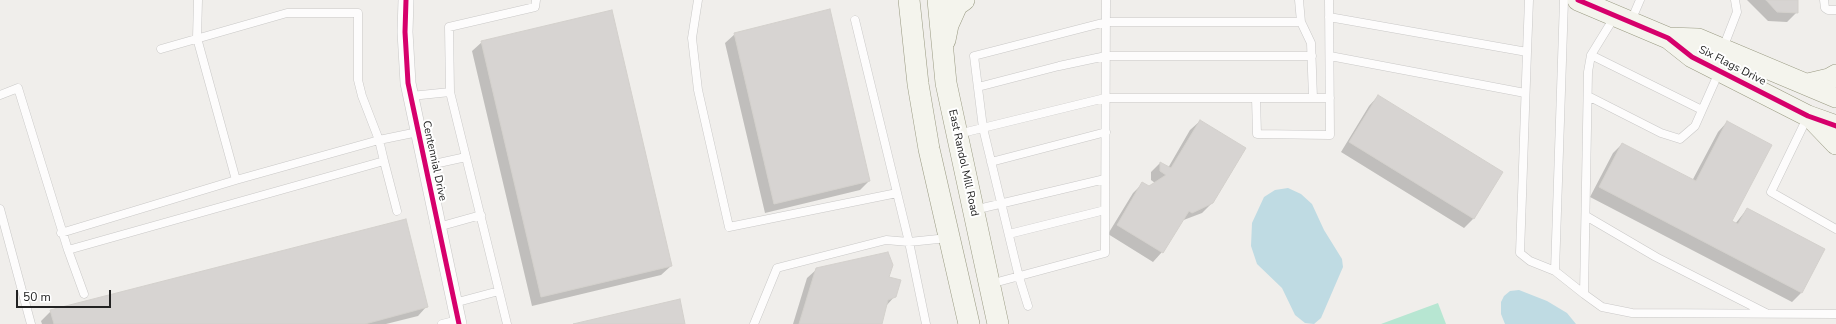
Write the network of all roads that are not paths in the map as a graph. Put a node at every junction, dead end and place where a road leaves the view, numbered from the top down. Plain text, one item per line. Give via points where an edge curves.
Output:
1 (198, 0) edge
2 (406, 0) edge
3 (536, 0) edge
4 (698, 0) edge
5 (909, 0) edge
6 (938, 0) edge
7 (964, 0) edge
8 (1106, 0) edge
9 (1299, 0) edge
10 (1329, 0) edge
11 (1529, 0) edge
12 (1564, 0) edge
13 (1578, 0) edge
14 (1640, 0) edge
15 (1735, 0) edge
16 (1824, 0) edge
17 (1836, 10) edge
18 (1330, 17) junction
19 (1623, 19) junction
20 (855, 20) dead end
21 (1106, 22) junction
22 (1301, 22) junction
23 (197, 38) junction
24 (1668, 38) junction
25 (161, 49) dead end
26 (1722, 49) junction
27 (942, 50) junction
28 (1527, 52) junction
29 (1591, 55) junction
30 (1106, 56) junction
31 (1312, 56) junction
32 (1330, 56) junction
33 (1720, 70) junction
34 (1836, 75) edge
35 (1808, 84) junction
36 (978, 87) junction
37 (450, 92) junction
38 (1525, 93) junction
39 (0, 95) edge
40 (411, 96) junction
41 (1588, 96) junction
42 (1836, 97) edge
43 (1106, 98) junction
44 (1256, 98) junction
45 (1313, 98) junction
46 (1330, 98) junction
47 (1702, 110) junction
48 (1808, 116) junction
49 (1836, 126) edge
50 (983, 128) junction
51 (418, 132) junction
52 (1106, 132) junction
53 (956, 134) junction
54 (379, 140) junction
55 (1836, 144) edge
56 (466, 157) junction
57 (384, 161) junction
58 (991, 162) junction
59 (425, 166) junction
60 (1105, 179) junction
61 (236, 180) junction
62 (897, 193) junction
63 (1002, 204) junction
64 (0, 209) edge
65 (973, 210) junction
66 (1105, 210) junction
67 (398, 211) dead end
68 (480, 215) junction
69 (1586, 216) junction
70 (438, 227) junction
71 (1836, 229) edge
72 (61, 233) junction
73 (1009, 234) junction
74 (948, 238) junction
75 (909, 242) junction
76 (68, 250) junction
77 (1555, 271) junction
78 (1019, 277) junction
79 (990, 284) junction
80 (499, 291) junction
81 (84, 294) dead end
82 (1584, 294) junction
83 (454, 303) junction
84 (1028, 306) dead end
85 (1768, 314) junction
86 (1836, 314) edge
87 (459, 322) edge
88 (31, 324) edge
89 (442, 324) edge
90 (507, 324) edge
91 (754, 324) edge
92 (926, 324) edge
93 (969, 324) edge
94 (986, 324) edge
95 (998, 324) edge

1 - 23 lane
2 - 40 street, Centennial Drive via 408,84
3 - 37 lane via 535,7 449,27
4 - 62 lane via 692,38 698,90 729,227
5 - 74 main road via 918,84
6 - 27 main road, East Randol Mill Road
7 - 27 main road via 958,5 948,25
8 - 21 lane
9 - 22 lane
10 - 18 lane
11 - 28 lane
12 - 77 lane
13 - 19 main road, Six Flags Drive
14 - 19 lane
15 - 26 lane via 1737,12
16 - 17 lane via 1825,8
18 - 28 lane
18 - 32 lane
19 - 24 main road, Six Flags Drive
19 - 29 lane
20 - 62 lane
21 - 22 lane
21 - 30 lane
21 - 36 lane via 974,56
22 - 31 lane via 1311,43
23 - 25 lane
23 - 54 lane via 287,12 358,13 358,80
23 - 61 lane
24 - 26 main road, Six Flags Drive via 1698,39
24 - 33 main road, Six Flags Drive via 1692,57
26 - 35 main road, Six Flags Drive
27 - 53 main road, East Randol Mill Road
28 - 38 lane
29 - 41 lane
29 - 47 lane
30 - 31 lane
30 - 36 lane
30 - 43 lane
31 - 45 lane
32 - 38 lane
32 - 46 lane
33 - 47 lane
33 - 48 main road, Six Flags Drive
34 - 35 main road
35 - 42 main road, Six Flags Drive
36 - 50 lane
37 - 40 lane
37 - 56 lane
38 - 77 lane via 1520,253 1530,261
39 - 72 lane via 18,88
40 - 51 street, Centennial Drive
41 - 47 lane via 1661,133 1680,139 1695,126
41 - 69 lane
43 - 44 lane
43 - 50 lane
43 - 52 lane
44 - 45 lane
44 - 46 lane via 1257,134 1330,135
45 - 46 lane
48 - 49 main road, Six Flags Drive
48 - 55 main road
48 - 71 lane via 1771,192
50 - 53 lane
50 - 58 lane
51 - 54 lane
51 - 59 street, Centennial Drive
52 - 58 lane
52 - 60 lane
53 - 65 main road, East Randol Mill Road
54 - 57 lane
54 - 61 lane
56 - 59 lane
56 - 68 lane
57 - 67 lane
57 - 76 lane
58 - 63 lane
59 - 70 street, Centennial Drive
60 - 63 lane
60 - 66 lane
61 - 72 lane
62 - 75 lane
63 - 65 lane
63 - 73 lane
64 - 88 lane
65 - 79 main road, East Randol Mill Road
66 - 73 lane
66 - 78 lane via 1105,253
68 - 70 lane
68 - 80 lane
69 - 82 lane
69 - 85 lane via 1656,257
70 - 83 street, Centennial Drive
72 - 76 lane
73 - 78 lane
74 - 75 lane
74 - 93 main road
74 - 94 main road via 961,239 967,246 982,317
75 - 91 lane via 886,240 777,268
75 - 92 lane
76 - 81 lane
77 - 82 lane
78 - 79 lane
78 - 84 lane
79 - 95 main road, East Randol Mill Road
80 - 83 lane
80 - 90 lane
82 - 85 lane via 1602,307 1632,313
83 - 87 street, Centennial Drive
85 - 86 lane
87 - 89 lane

